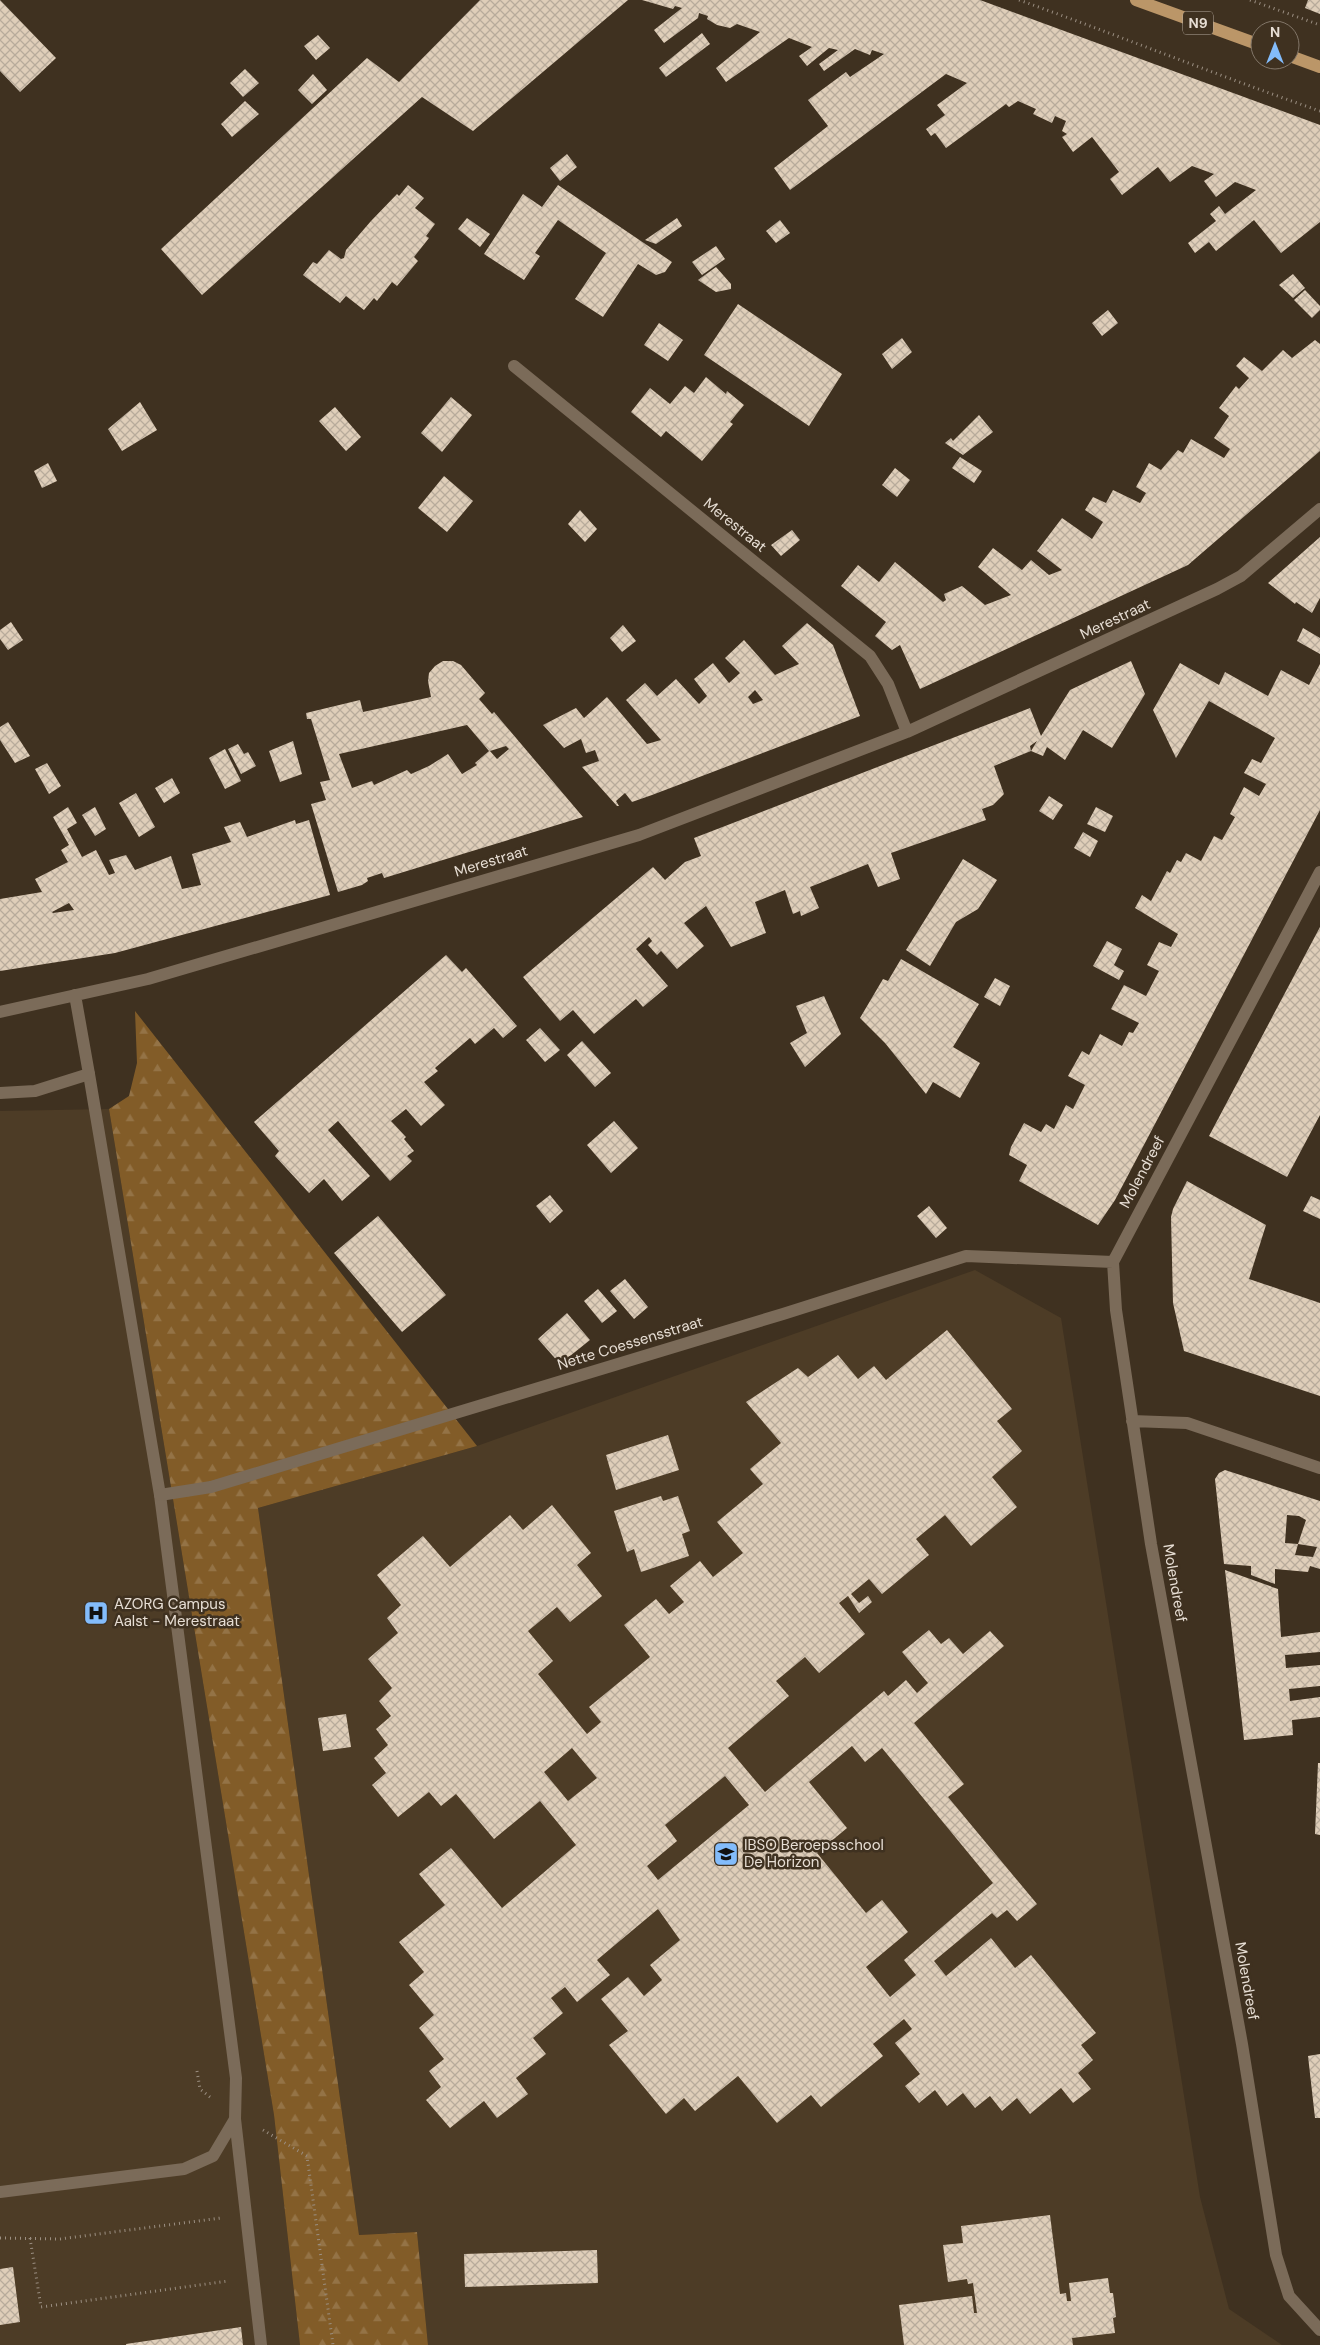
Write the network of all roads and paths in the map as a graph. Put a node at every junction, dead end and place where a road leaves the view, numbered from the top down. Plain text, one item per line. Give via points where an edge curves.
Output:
1 (1019, 0) edge
2 (1136, 0) edge
3 (1250, 0) edge
4 (1320, 25) edge
5 (1250, 41) edge
6 (1300, 60) edge
7 (1320, 67) edge
8 (1320, 111) edge
9 (514, 366) dead end
10 (1320, 509) edge
11 (907, 732) junction
12 (1320, 872) edge
13 (75, 995) junction
14 (0, 1012) edge
15 (89, 1074) junction
16 (0, 1093) edge
17 (1113, 1262) junction
18 (1132, 1421) junction
19 (1320, 1468) edge
20 (160, 1495) junction
21 (235, 2119) junction
22 (0, 2192) edge
23 (246, 2215) junction
24 (0, 2238) edge
25 (30, 2238) junction
26 (254, 2278) junction
27 (1320, 2330) edge
28 (261, 2345) edge
29 (333, 2345) edge

1 - 8 path via 1219,77
2 - 5 main road, N9
3 - 4 path
6 - 7 main road
9 - 11 street, Merestraat via 870,656 888,684
10 - 11 street, Merestraat via 1241,576 1217,589
11 - 13 street, Merestraat via 640,835 148,979
12 - 17 street, Molendreef
13 - 14 street, Merestraat
13 - 15 street
15 - 16 street via 35,1092
15 - 20 street
17 - 18 street, Molendreef via 1116,1310
17 - 20 street, Nette Coessensstraat via 966,1256 211,1487
18 - 19 street via 1187,1423
18 - 27 street, Molendreef via 1276,2255 1289,2296
20 - 21 street via 236,2078
21 - 22 street via 213,2156 184,2169
21 - 23 street
21 - 29 path via 274,2135 307,2156
23 - 25 path via 60,2239
23 - 26 street
24 - 25 path
25 - 26 path via 41,2307
26 - 28 street

